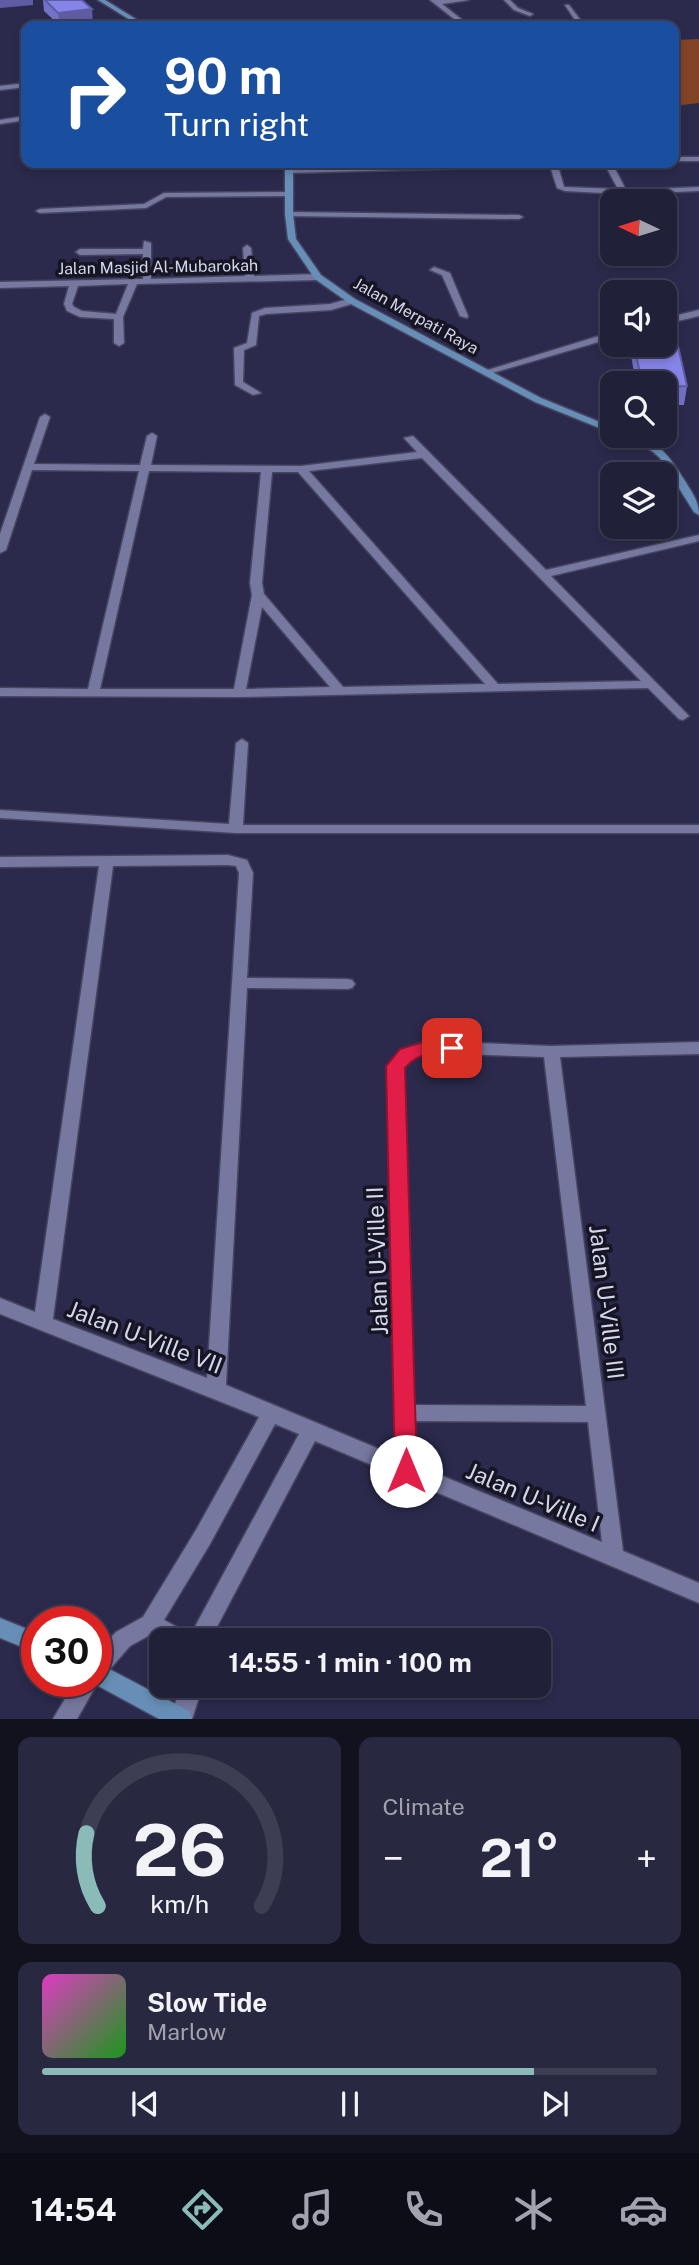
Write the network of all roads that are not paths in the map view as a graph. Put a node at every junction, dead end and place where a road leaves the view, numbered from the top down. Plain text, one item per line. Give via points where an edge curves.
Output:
1 (101, 0) edge
2 (466, 0) edge
3 (507, 0) edge
4 (435, 2) edge
5 (567, 6) dead end
6 (530, 14) dead end
7 (136, 21) edge
8 (460, 21) edge
9 (578, 21) edge
10 (21, 86) edge
11 (0, 88) edge
12 (21, 119) edge
13 (2, 122) edge
14 (679, 159) edge
15 (699, 159) edge
16 (289, 168) edge
17 (555, 168) edge
18 (611, 168) edge
19 (622, 189) edge
20 (699, 189) edge
21 (600, 190) edge
22 (677, 190) edge
23 (290, 194) junction
24 (40, 211) dead end
25 (289, 214) junction
26 (519, 217) dead end
27 (247, 248) dead end
28 (80, 252) dead end
29 (434, 270) dead end
30 (318, 277) junction
31 (250, 279) junction
32 (147, 280) junction
33 (134, 281) junction
34 (74, 283) junction
35 (0, 285) edge
36 (352, 300) junction
37 (699, 313) edge
38 (464, 316) dead end
39 (119, 317) junction
40 (677, 318) edge
41 (600, 339) edge
42 (119, 343) dead end
43 (486, 372) junction
44 (256, 393) dead end
45 (45, 417) dead end
46 (600, 425) edge
47 (152, 436) dead end
48 (410, 438) dead end
49 (654, 448) edge
50 (426, 454) junction
51 (28, 467) junction
52 (145, 468) junction
53 (267, 468) junction
54 (301, 469) junction
55 (699, 512) edge
56 (699, 538) edge
57 (0, 550) edge
58 (543, 574) junction
59 (258, 595) junction
60 (651, 684) junction
61 (494, 687) junction
62 (340, 691) junction
63 (0, 692) edge
64 (93, 692) junction
65 (239, 693) junction
66 (683, 716) dead end
67 (242, 743) dead end
68 (0, 814) edge
69 (236, 829) junction
70 (699, 829) edge
71 (107, 861) junction
72 (0, 862) edge
73 (240, 983) junction
74 (347, 984) dead end
75 (699, 1048) edge
76 (551, 1052) junction
77 (0, 1306) edge
78 (43, 1323) junction
79 (216, 1390) junction
80 (405, 1413) junction
81 (271, 1414) junction
82 (596, 1414) junction
83 (310, 1431) junction
84 (406, 1471) junction
85 (614, 1558) junction
86 (699, 1593) edge
87 (150, 1624) junction
88 (0, 1628) edge
89 (158, 1628) edge
90 (205, 1628) edge
91 (21, 1637) edge
92 (112, 1652) edge
93 (112, 1680) edge
94 (78, 1697) edge
95 (188, 1698) edge
96 (64, 1719) edge
97 (181, 1719) edge

1 - 7 main road
2 - 4 street
3 - 6 street
4 - 8 street
5 - 9 street
10 - 11 street
12 - 13 street
14 - 15 street
16 - 23 main road, Jalan Merpati Raya
17 - 21 street via 561,188
18 - 19 street
20 - 22 street
23 - 24 street via 164,195 146,206
23 - 25 main road, Jalan Merpati Raya
25 - 26 street
25 - 30 main road, Jalan Merpati Raya via 292,239
27 - 31 street
28 - 32 street via 147,246
29 - 38 street via 446,273
30 - 31 street, Jalan Masjid Al-Mubarokah
30 - 36 main road, Jalan Merpati Raya
31 - 32 street, Jalan Masjid Al-Mubarokah
32 - 33 street, Jalan Masjid Al-Mubarokah
33 - 34 street, Jalan Masjid Al-Mubarokah
33 - 39 street
34 - 35 street, Jalan Masjid Al-Mubarokah
34 - 39 street via 70,309
36 - 43 main road, Jalan Merpati Raya
36 - 44 street via 331,307 255,315 251,345 239,348 238,383
37 - 40 street
39 - 42 street
41 - 43 street
43 - 46 main road, Jalan Merpati Raya
45 - 51 street
47 - 52 street
48 - 50 street
49 - 55 main road via 664,456
50 - 54 street
50 - 58 street
51 - 52 street
51 - 57 street
52 - 53 street
52 - 64 street
53 - 54 street
53 - 59 street
54 - 61 street
56 - 58 street
58 - 60 street
59 - 62 street
59 - 65 street
60 - 61 street
60 - 66 street
61 - 62 street
62 - 65 street
63 - 64 street
64 - 65 street
67 - 69 street
68 - 69 street
69 - 70 street
71 - 72 street
71 - 73 street via 242,863 246,873
71 - 78 street
73 - 74 street
73 - 79 street
75 - 76 street
76 - 80 street, Jalan U-Ville II via 427,1047 407,1054 396,1066
76 - 82 street, Jalan U-Ville III
77 - 78 street, Jalan U-Ville VII
78 - 79 street, Jalan U-Ville VII
79 - 81 street, Jalan U-Ville VII
80 - 82 street
80 - 84 street, Jalan U-Ville II
81 - 83 street, Jalan U-Ville I
81 - 87 street
82 - 85 street, Jalan U-Ville III
83 - 84 street, Jalan U-Ville I
83 - 90 street
84 - 85 street, Jalan U-Ville I
85 - 86 street, Jalan U-Ville I
87 - 89 street
87 - 92 street via 123,1639
88 - 91 main road
93 - 97 main road
94 - 96 street
95 - 97 street

